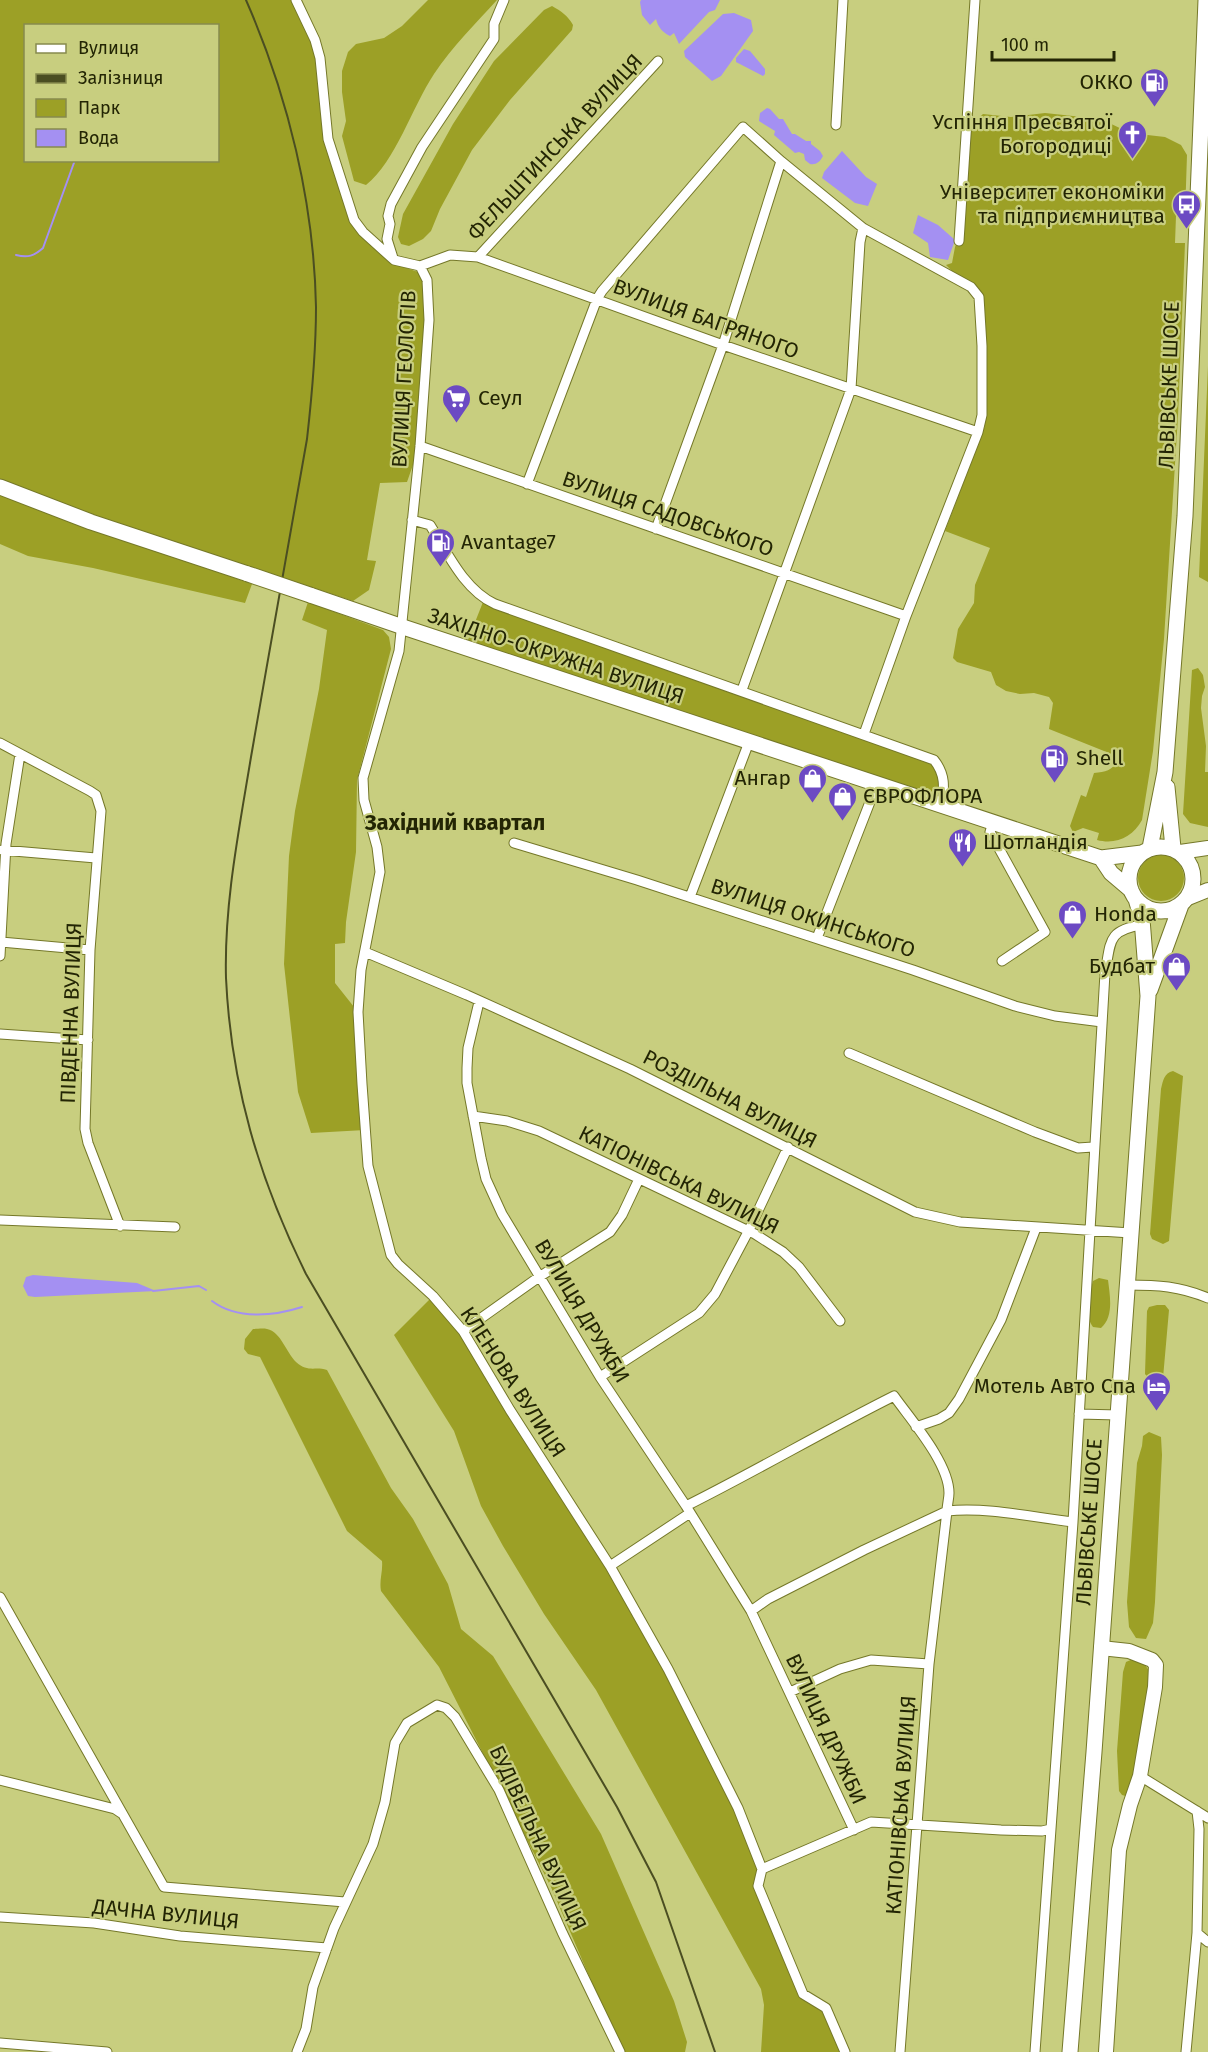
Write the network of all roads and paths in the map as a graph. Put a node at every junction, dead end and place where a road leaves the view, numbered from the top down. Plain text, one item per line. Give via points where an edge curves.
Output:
1 (296, 0) edge
2 (504, 0) edge
3 (843, 0) edge
4 (975, 0) edge
5 (1206, 0) edge
6 (658, 61) dead end
7 (836, 124) dead end
8 (781, 161) junction
9 (863, 228) junction
10 (959, 241) dead end
11 (478, 257) junction
12 (394, 260) junction
13 (420, 266) junction
14 (597, 299) junction
15 (723, 345) junction
16 (851, 389) junction
17 (978, 432) junction
18 (420, 446) junction
19 (527, 484) junction
20 (0, 488) edge
21 (412, 520) junction
22 (656, 529) junction
23 (783, 573) junction
24 (906, 616) junction
25 (401, 627) junction
26 (742, 690) junction
27 (864, 734) junction
28 (749, 742) junction
29 (0, 743) edge
30 (20, 754) junction
31 (1165, 772) junction
32 (877, 784) junction
33 (942, 806) junction
34 (993, 822) junction
35 (514, 843) dead end
36 (1208, 848) edge
37 (3, 850) edge
38 (1146, 850) junction
39 (1177, 850) junction
40 (96, 858) junction
41 (1101, 858) junction
42 (1208, 890) edge
43 (1133, 894) junction
44 (690, 897) junction
45 (1184, 901) junction
46 (1142, 925) junction
47 (817, 938) junction
48 (1, 942) edge
49 (90, 950) junction
50 (365, 952) junction
51 (0, 956) edge
52 (1002, 961) dead end
53 (1148, 996) junction
54 (479, 1002) junction
55 (1102, 1022) junction
56 (0, 1034) edge
57 (88, 1040) junction
58 (849, 1053) dead end
59 (473, 1116) junction
60 (1094, 1147) junction
61 (788, 1148) junction
62 (639, 1179) junction
63 (0, 1220) edge
64 (120, 1226) junction
65 (175, 1227) dead end
66 (1036, 1228) junction
67 (749, 1230) junction
68 (1089, 1230) junction
69 (1131, 1233) junction
70 (539, 1277) junction
71 (1127, 1285) junction
72 (1208, 1298) edge
73 (840, 1321) dead end
74 (462, 1331) junction
75 (600, 1377) junction
76 (1079, 1414) junction
77 (1118, 1415) junction
78 (916, 1427) junction
79 (688, 1509) junction
80 (946, 1511) junction
81 (1073, 1522) junction
82 (610, 1566) junction
83 (1, 1600) edge
84 (751, 1611) junction
85 (1101, 1648) junction
86 (929, 1664) junction
87 (790, 1692) junction
88 (1140, 1776) junction
89 (0, 1780) edge
90 (1197, 1811) junction
91 (123, 1815) junction
92 (1208, 1818) edge
93 (918, 1825) junction
94 (1051, 1828) junction
95 (854, 1830) junction
96 (762, 1869) junction
97 (345, 1902) junction
98 (0, 1917) edge
99 (1197, 1933) junction
100 (1208, 1942) edge
101 (327, 1948) junction
102 (0, 2043) edge
103 (107, 2052) edge
104 (297, 2052) edge
105 (620, 2052) edge
106 (844, 2052) edge
107 (900, 2052) edge
108 (1035, 2052) edge
109 (1070, 2052) edge
110 (1106, 2052) edge
111 (1186, 2052) edge

1 - 12 street, ВУЛИЦЯ ГЕОЛОГІВ via 320,58 328,139 354,220
2 - 12 street via 494,24 494,39 422,147 392,204 387,239
3 - 7 street
4 - 10 street
5 - 31 main road, ЛЬВІВСЬКЕ ШОСЕ via 1185,516
6 - 11 street, ФЕЛЬШТИНСЬКА ВУЛИЦЯ
8 - 9 street
8 - 14 street via 743,127
8 - 15 street
9 - 16 street
9 - 17 street via 972,287 979,297 982,404
11 - 13 street, ВУЛИЦЯ БАГРЯНОГО via 450,255
11 - 14 street, ВУЛИЦЯ БАГРЯНОГО
12 - 13 street, ВУЛИЦЯ ГЕОЛОГІВ
13 - 18 street, ВУЛИЦЯ ГЕОЛОГІВ via 427,280 429,320
14 - 15 street, ВУЛИЦЯ БАГРЯНОГО
14 - 19 street
15 - 16 street, ВУЛИЦЯ БАГРЯНОГО
15 - 22 street
16 - 17 street, ВУЛИЦЯ БАГРЯНОГО
16 - 23 street
17 - 24 street
18 - 19 street, ВУЛИЦЯ САДОВСЬКОГО
18 - 21 street, ВУЛИЦЯ ГЕОЛОГІВ
19 - 22 street, ВУЛИЦЯ САДОВСЬКОГО
20 - 25 main road, ЗАХІДНО-ОКРУЖНА ВУЛИЦЯ, bridge
21 - 25 street, ВУЛИЦЯ ГЕОЛОГІВ
21 - 26 street via 430,525 471,587 485,600
22 - 23 street, ВУЛИЦЯ САДОВСЬКОГО
23 - 24 street, ВУЛИЦЯ САДОВСЬКОГО
23 - 26 street
24 - 27 street
25 - 28 main road, ЗАХІДНО-ОКРУЖНА ВУЛИЦЯ
25 - 50 street, КЛЕНОВА ВУЛИЦЯ via 399,651 363,778 380,872
26 - 27 street
27 - 33 street via 934,760 944,780
28 - 32 main road, ЗАХІДНО-ОКРУЖНА ВУЛИЦЯ
28 - 44 street
29 - 30 street
30 - 37 street
30 - 40 street, ПІВДЕННА ВУЛИЦЯ via 96,795 101,811
31 - 38 main road, ЛЬВІВСЬКЕ ШОСЕ
31 - 39 main road, ЛЬВІВСЬКЕ ШОСЕ
32 - 33 main road, ЗАХІДНО-ОКРУЖНА ВУЛИЦЯ
32 - 47 street
33 - 34 main road, ЗАХІДНО-ОКРУЖНА ВУЛИЦЯ
34 - 41 main road, ЗАХІДНО-ОКРУЖНА ВУЛИЦЯ
34 - 52 street via 990,832 1045,932
35 - 44 street, ВУЛИЦЯ ОКИНСЬКОГО
36 - 39 street
37 - 40 street
37 - 48 street
38 - 39 main road via 1160,846
38 - 41 main road, ЗАХІДНО-ОКРУЖНА ВУЛИЦЯ
38 - 43 main road via 1130,869
39 - 45 main road via 1188,859 1194,878
40 - 49 street, ПІВДЕННА ВУЛИЦЯ
41 - 43 main road
42 - 45 street
43 - 45 main road via 1152,910 1172,910
43 - 46 main road, ЛЬВІВСЬКЕ ШОСЕ
44 - 47 street, ВУЛИЦЯ ОКИНСЬКОГО
45 - 53 main road, ЛЬВІВСЬКЕ ШОСЕ
46 - 53 main road, ЛЬВІВСЬКЕ ШОСЕ
46 - 55 street via 1117,932 1112,940
47 - 55 street, ВУЛИЦЯ ОКИНСЬКОГО via 1015,1006
48 - 49 street
48 - 51 street
49 - 57 street, ПІВДЕННА ВУЛИЦЯ
50 - 54 street, РОЗДІЛЬНА ВУЛИЦЯ
50 - 74 street, КЛЕНОВА ВУЛИЦЯ via 358,1012 365,1131 368,1166 384,1234 398,1264 433,1296
53 - 69 main road, ЛЬВІВСЬКЕ ШОСЕ
54 - 59 street, ВУЛИЦЯ ДРУЖБИ via 468,1048
54 - 61 street, РОЗДІЛЬНА ВУЛИЦЯ via 630,1069
55 - 60 street
56 - 57 street
57 - 64 street, ПІВДЕННА ВУЛИЦЯ via 85,1129
58 - 60 street via 1035,1132 1078,1148
59 - 62 street, КАТІОНІВСЬКА ВУЛИЦЯ via 539,1131
59 - 70 street, ВУЛИЦЯ ДРУЖБИ via 486,1179
60 - 68 street
61 - 66 street, РОЗДІЛЬНА ВУЛИЦЯ via 915,1212 960,1222
61 - 67 street
62 - 67 street, КАТІОНІВСЬКА ВУЛИЦЯ
62 - 70 street via 610,1232
63 - 64 street
64 - 65 street
66 - 68 street, РОЗДІЛЬНА ВУЛИЦЯ
66 - 78 street via 1001,1320 959,1399 949,1413
67 - 73 street, КАТІОНІВСЬКА ВУЛИЦЯ via 799,1267
67 - 75 street via 715,1294 699,1313
68 - 69 street, РОЗДІЛЬНА ВУЛИЦЯ
68 - 76 street
69 - 71 main road, ЛЬВІВСЬКЕ ШОСЕ
70 - 74 street
70 - 75 street, ВУЛИЦЯ ДРУЖБИ
71 - 72 street via 1165,1285
71 - 77 main road, ЛЬВІВСЬКЕ ШОСЕ
74 - 82 street, КЛЕНОВА ВУЛИЦЯ
75 - 79 street, ВУЛИЦЯ ДРУЖБИ
76 - 77 street
76 - 81 street
77 - 85 main road, ЛЬВІВСЬКЕ ШОСЕ
78 - 79 street, КАТІОНІВСЬКА ВУЛИЦЯ via 894,1396
78 - 80 street, КАТІОНІВСЬКА ВУЛИЦЯ via 947,1479
79 - 82 street
79 - 84 street, ВУЛИЦЯ ДРУЖБИ
80 - 81 street via 964,1509
80 - 84 street via 873,1545
80 - 86 street, КАТІОНІВСЬКА ВУЛИЦЯ
81 - 94 street
82 - 96 street, КЛЕНОВА ВУЛИЦЯ via 668,1669 738,1808
83 - 91 street
84 - 87 street, ВУЛИЦЯ ДРУЖБИ
85 - 88 street via 1131,1652 1156,1665
85 - 109 main road, ЛЬВІВСЬКЕ ШОСЕ
86 - 87 street via 871,1660
86 - 93 street, КАТІОНІВСЬКА ВУЛИЦЯ
87 - 95 street, ВУЛИЦЯ ДРУЖБИ
88 - 90 street
88 - 110 street via 1119,1850
89 - 91 street via 115,1809
90 - 92 street
90 - 99 street
91 - 97 street via 164,1887
93 - 94 street via 1018,1831
93 - 95 street via 871,1822
93 - 107 street, КАТІОНІВСЬКА ВУЛИЦЯ
94 - 108 street
95 - 96 street
96 - 106 street via 758,1886 803,1994 826,2008
97 - 101 street, БУДІВЕЛЬНА ВУЛИЦЯ
97 - 105 street, БУДІВЕЛЬНА ВУЛИЦЯ via 373,1844 395,1743 407,1723 420,1714 437,1705 446,1708 499,1790
98 - 101 street, ДАЧНА ВУЛИЦЯ
99 - 100 street
99 - 111 street
101 - 104 street, БУДІВЕЛЬНА ВУЛИЦЯ
102 - 103 street

